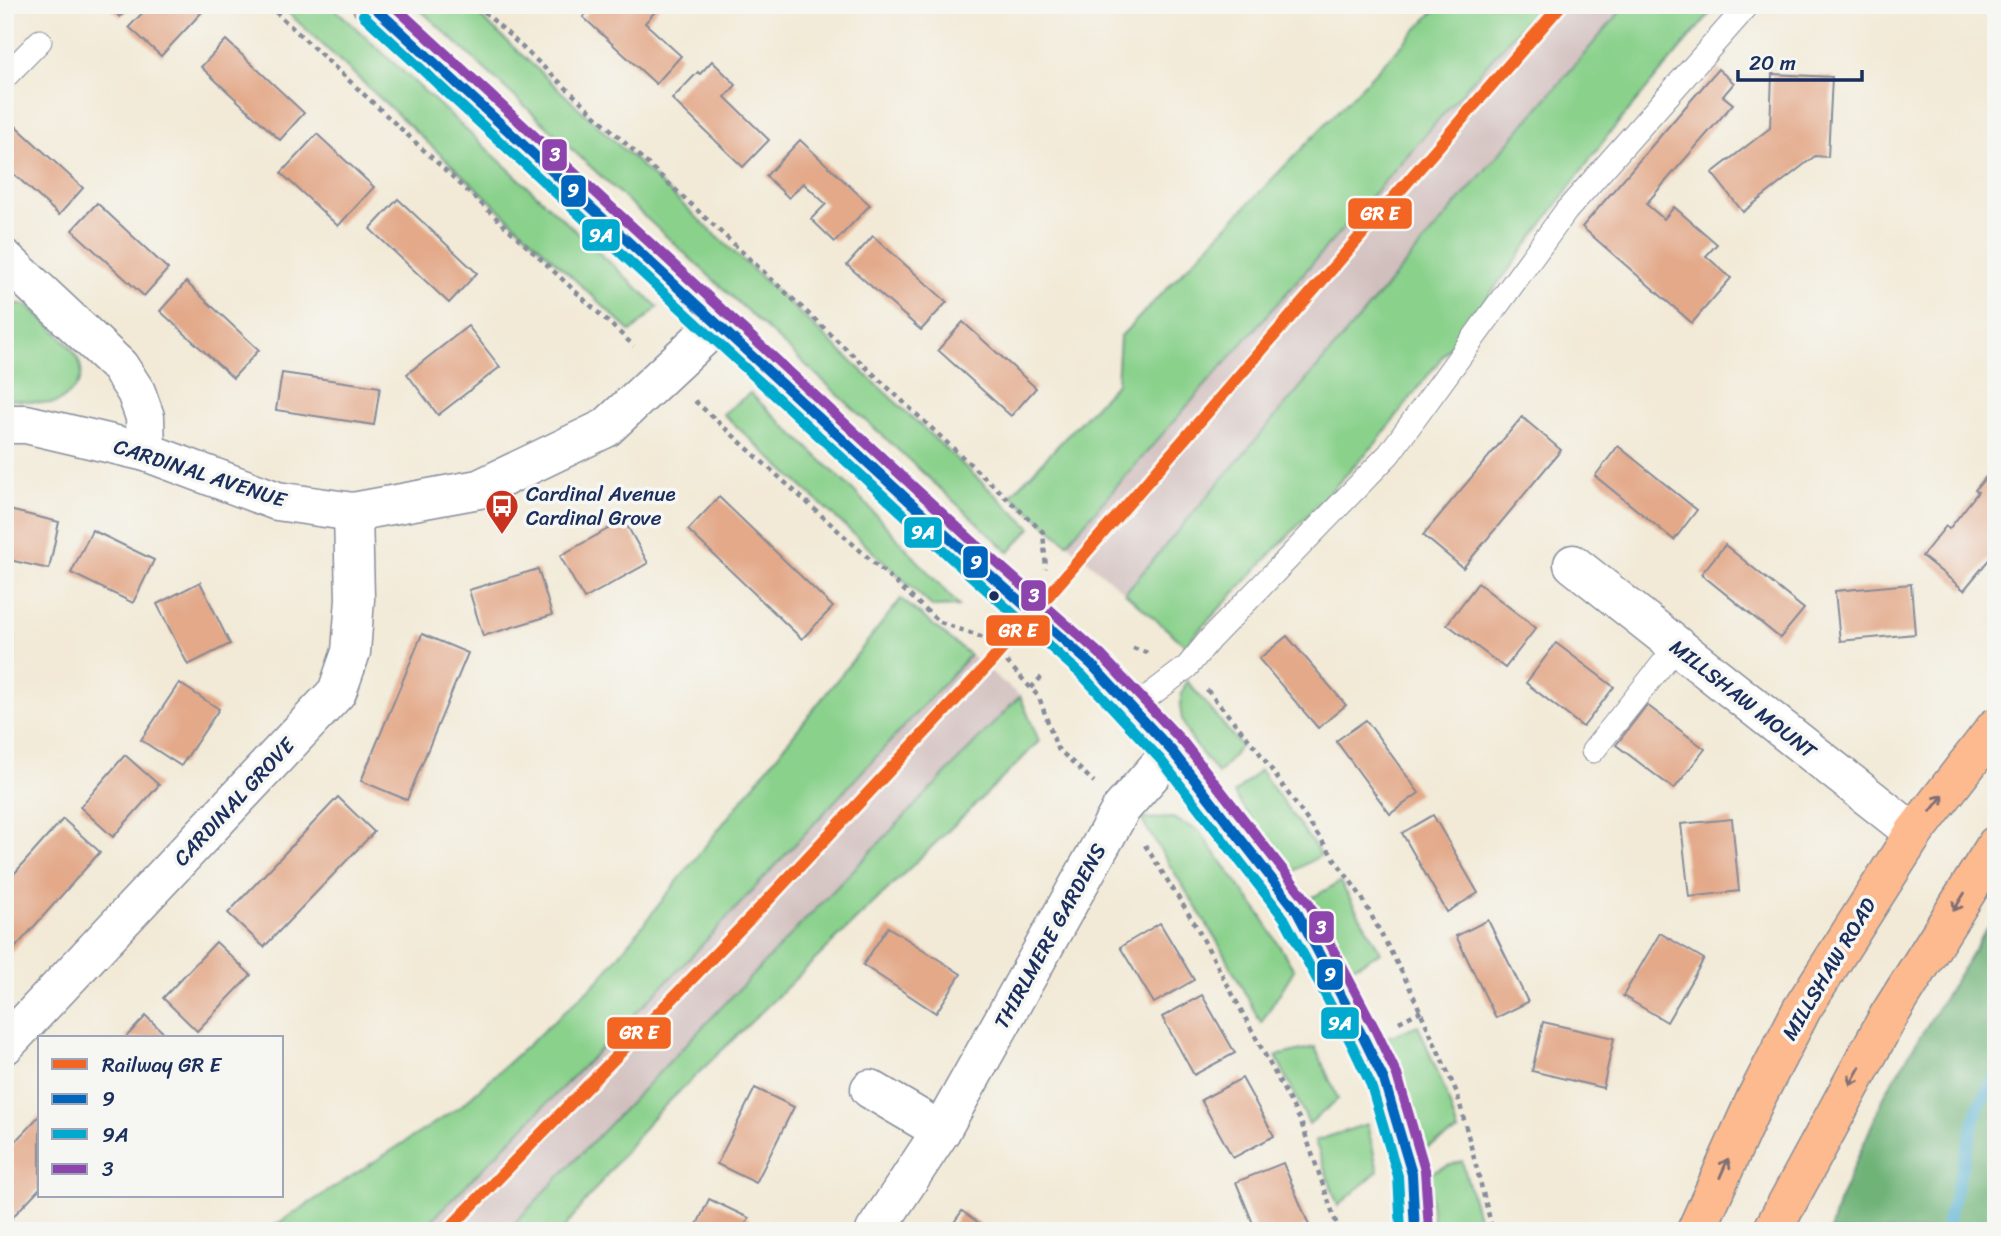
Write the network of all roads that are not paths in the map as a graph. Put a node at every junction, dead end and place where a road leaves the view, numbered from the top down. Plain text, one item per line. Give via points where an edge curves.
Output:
1 (372, 5) edge
2 (1748, 5) edge
3 (40, 41) dead end
4 (5, 78) edge
5 (5, 259) edge
6 (717, 324) junction
7 (5, 424) edge
8 (146, 452) junction
9 (353, 512) junction
10 (1573, 564) dead end
11 (1672, 642) junction
12 (1133, 708) junction
13 (1996, 727) edge
14 (1588, 747) dead end
15 (1172, 751) junction
16 (1914, 833) junction
17 (1996, 845) edge
18 (5, 1045) edge
19 (870, 1089) dead end
20 (941, 1132) junction
21 (875, 1231) edge
22 (1415, 1231) edge
23 (1696, 1231) edge
24 (1772, 1231) edge

1 - 6 main road
2 - 12 lane via 1566,211 1389,454 1187,667
3 - 4 lane
5 - 8 street via 119,366 145,417
6 - 9 street, CARDINAL AVENUE via 606,428 479,489
6 - 12 main road via 1092,664
7 - 8 street, CARDINAL AVENUE via 26,424
8 - 9 street, CARDINAL AVENUE via 277,501
9 - 18 street, CARDINAL GROVE via 351,652 337,692
10 - 11 street, MILLSHAW MOUNT
11 - 14 lane
11 - 16 street, MILLSHAW MOUNT
12 - 15 main road
16 -> 13 main road, MILLSHAW ROAD
15 - 20 street, THIRLMERE GARDENS via 1121,809
15 - 22 main road via 1297,911 1369,1049 1384,1080 1412,1174
23 -> 16 main road, MILLSHAW ROAD via 1802,1009
17 -> 24 main road via 1888,1017
19 - 20 street
20 - 21 street, THIRLMERE GARDENS

